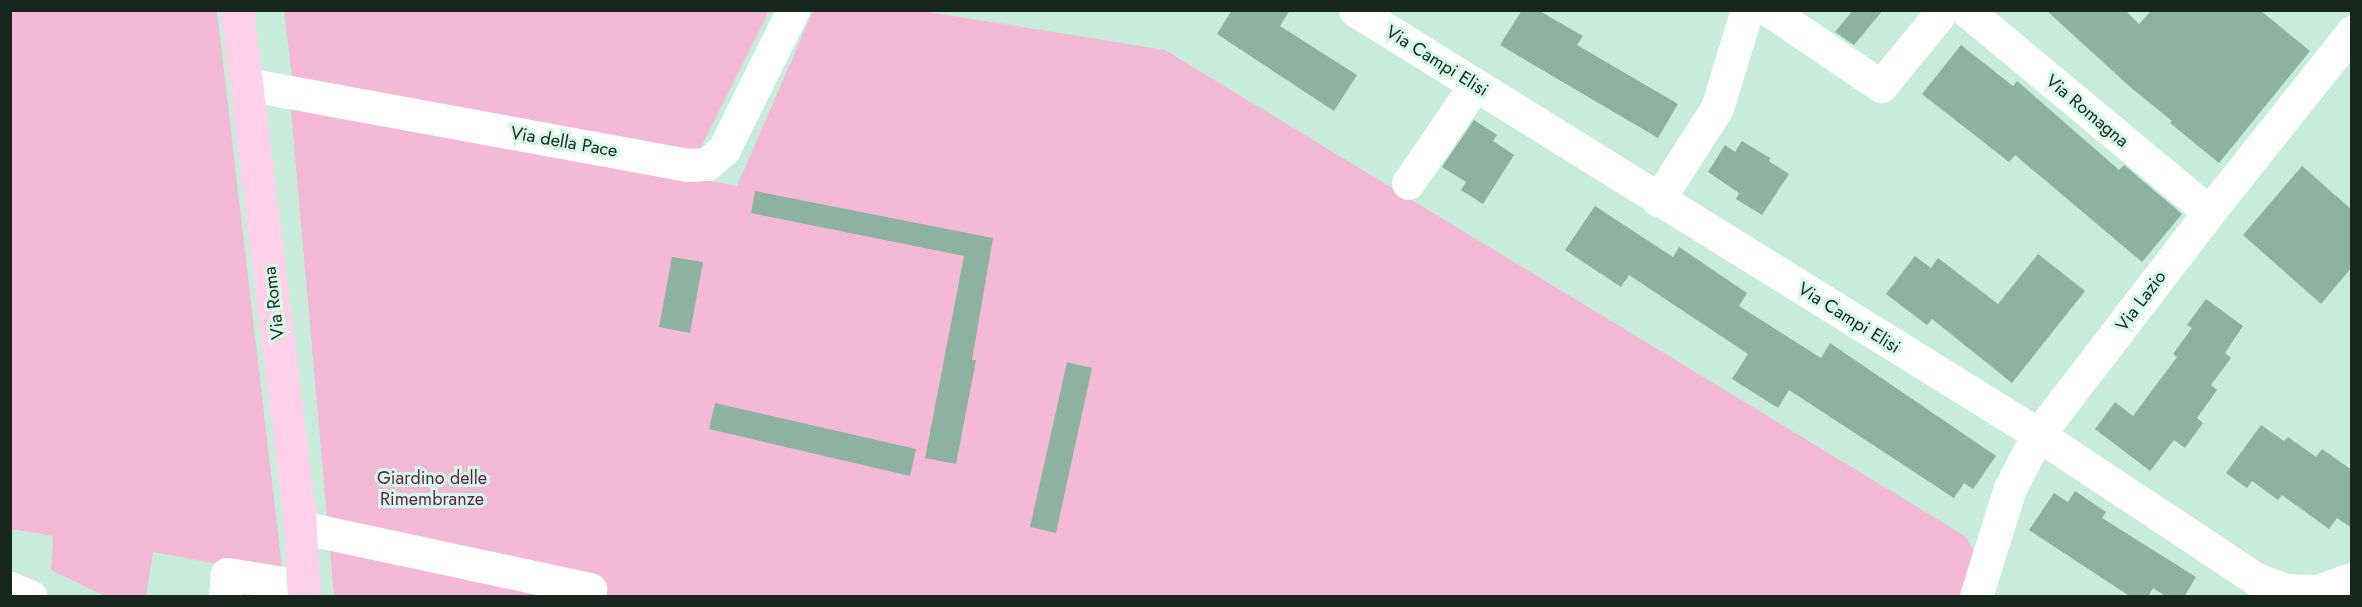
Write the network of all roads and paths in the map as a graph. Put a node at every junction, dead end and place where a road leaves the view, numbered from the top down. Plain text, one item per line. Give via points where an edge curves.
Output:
1 (237, 10) edge
2 (793, 10) edge
3 (1355, 10) edge
4 (1747, 10) edge
5 (1769, 10) edge
6 (1943, 10) edge
7 (1965, 10) edge
8 (2352, 32) edge
9 (246, 84) junction
10 (1475, 85) junction
11 (1408, 183) dead end
12 (1658, 200) junction
13 (2209, 212) junction
14 (2038, 435) junction
15 (300, 527) junction
16 (2352, 579) edge
17 (226, 585) edge
18 (10, 588) edge
19 (590, 589) dead end
20 (304, 591) edge
21 (30, 597) edge
22 (204, 597) edge
23 (1977, 597) edge

1 - 9 main road, Via Roma
2 - 9 street, Via della Pace via 724,149 707,164 688,165
3 - 10 street, Via Campi Elisi
4 - 12 street via 1717,108
5 - 6 street via 1881,86
7 - 13 street, Via Romagna
8 - 13 street, Via Lazio
9 - 15 main road, Via Roma
10 - 11 street
10 - 12 street, Via Campi Elisi
12 - 14 street, Via Campi Elisi
13 - 14 street, Via Lazio
14 - 16 street, Via Campi Elisi via 2256,579 2286,590 2317,591
14 - 23 street, Via Lazio via 2010,489
15 - 19 street
15 - 20 main road, Via Roma
17 - 20 street
17 - 22 street via 206,571
18 - 21 street

